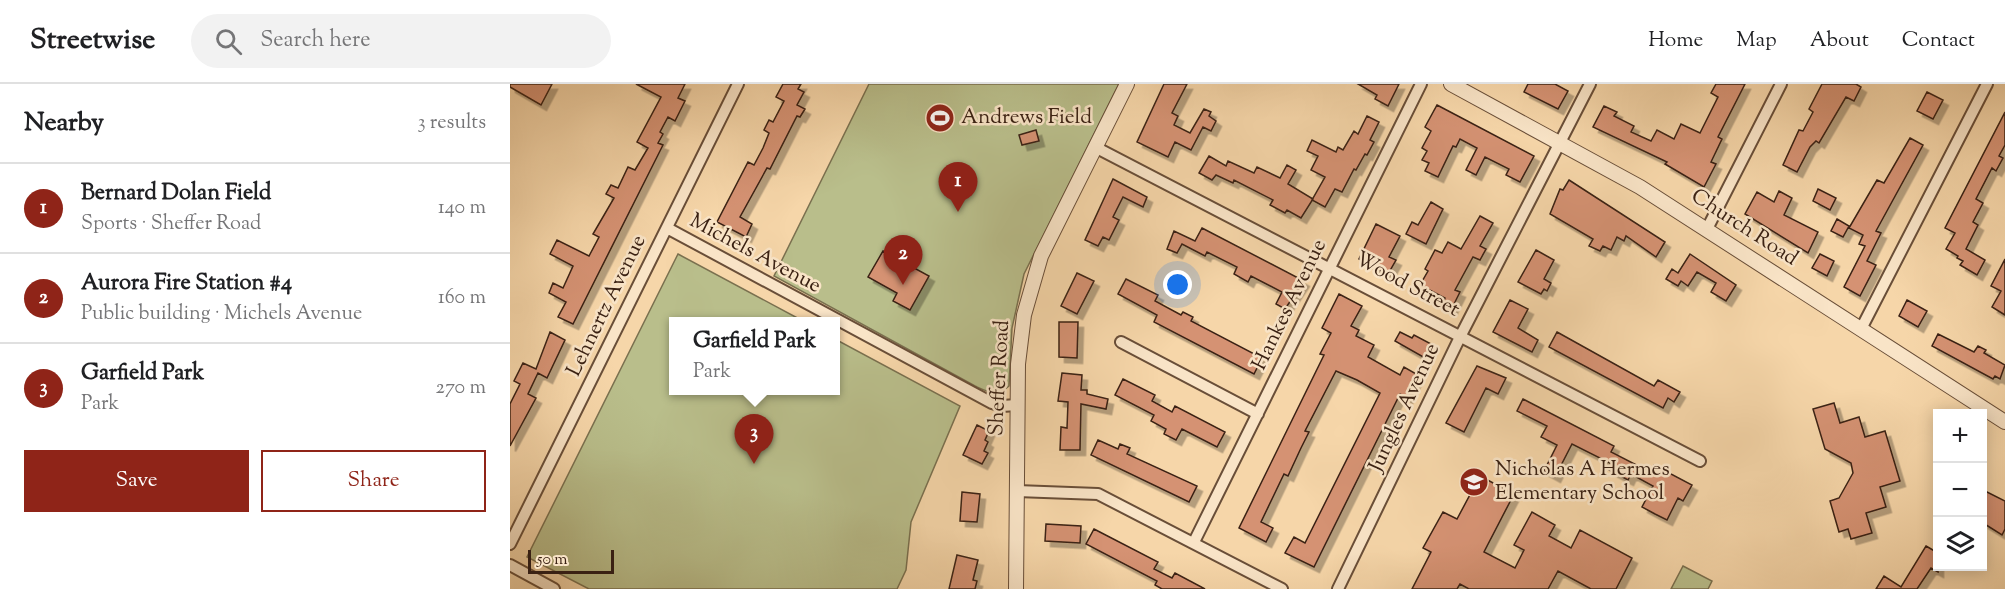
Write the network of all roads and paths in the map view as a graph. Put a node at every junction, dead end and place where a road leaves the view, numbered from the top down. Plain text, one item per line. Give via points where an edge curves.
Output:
1 (738, 84) edge
2 (1127, 84) edge
3 (1421, 84) edge
4 (1451, 84) edge
5 (1590, 84) edge
6 (1781, 84) edge
7 (1986, 84) edge
8 (1561, 144) junction
9 (1095, 147) junction
10 (667, 228) junction
11 (1707, 229) junction
12 (1330, 267) junction
13 (832, 317) edge
14 (840, 321) edge
15 (1861, 329) junction
16 (1461, 335) junction
17 (1121, 342) dead end
18 (1017, 405) junction
19 (1258, 414) junction
20 (2003, 417) edge
21 (1700, 461) dead end
22 (1017, 491) junction
23 (1194, 542) junction
24 (510, 544) edge
25 (510, 565) edge
26 (554, 589) edge
27 (1016, 589) edge
28 (1282, 589) edge
29 (1338, 589) edge

1 - 10 street, Lehnertz Avenue
2 - 9 street, Sheffer Road
3 - 12 street, Hankes Avenue
4 - 8 street, Church Road
5 - 8 street, Jungles Avenue
6 - 11 street
7 - 15 street
8 - 11 street, Church Road
8 - 16 street, Jungles Avenue
9 - 12 street, Wood Street
9 - 18 street, Sheffer Road via 1034,275 1021,338
10 - 13 street, Michels Avenue
10 - 24 street, Lehnertz Avenue
11 - 15 street, Church Road
12 - 16 street, Wood Street
12 - 19 street, Hankes Avenue
14 - 18 street, Michels Avenue via 992,403
15 - 20 street, Church Road
16 - 21 street, Wood Street
16 - 29 street, Jungles Avenue
17 - 19 street
18 - 22 street, Sheffer Road
19 - 23 street, Hankes Avenue
22 - 23 street via 1098,494
22 - 27 street, Sheffer Road
23 - 28 street
25 - 26 street

